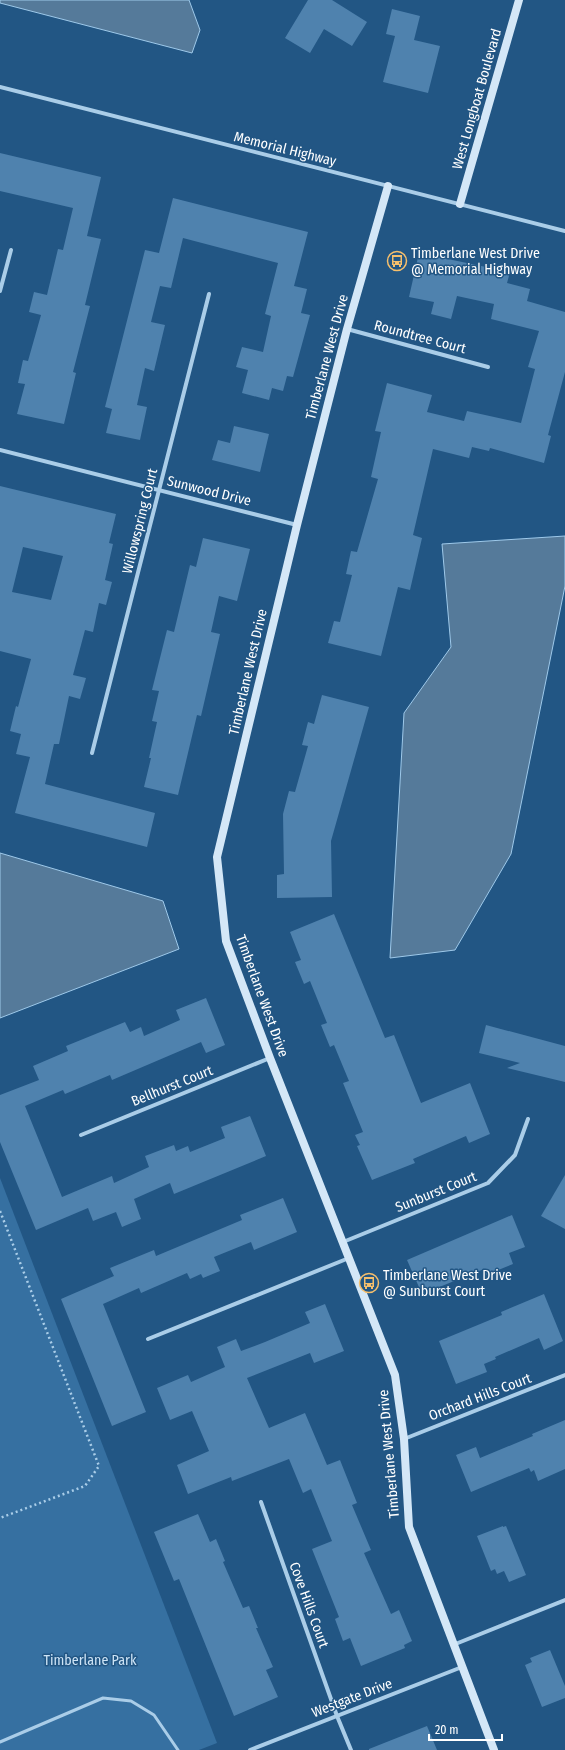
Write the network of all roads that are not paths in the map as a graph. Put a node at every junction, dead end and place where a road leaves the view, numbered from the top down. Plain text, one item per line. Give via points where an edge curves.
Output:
1 (519, 0) edge
2 (0, 87) edge
3 (388, 186) junction
4 (460, 204) junction
5 (565, 231) edge
6 (11, 250) dead end
7 (0, 291) edge
8 (209, 294) dead end
9 (347, 329) junction
10 (488, 367) dead end
11 (0, 450) edge
12 (160, 490) junction
13 (297, 525) junction
14 (92, 753) dead end
15 (270, 1058) junction
16 (528, 1119) dead end
17 (81, 1135) dead end
18 (342, 1242) junction
19 (349, 1258) junction
20 (148, 1339) dead end
21 (565, 1375) edge
22 (404, 1439) junction
23 (261, 1502) dead end
24 (565, 1600) edge
25 (453, 1645) junction
26 (462, 1667) junction
27 (337, 1716) junction
28 (0, 1742) edge
29 (178, 1750) edge
30 (250, 1750) edge
31 (351, 1750) edge
32 (494, 1750) edge

1 - 4 street, West Longboat Boulevard
2 - 3 street, Memorial Highway
3 - 4 street, Memorial Highway
3 - 9 street, Timberlane West Drive
4 - 5 street, Memorial Highway
6 - 7 street
8 - 12 street, Willowspring Court
9 - 10 street, Roundtree Court
9 - 13 street, Timberlane West Drive
11 - 12 street, Sunwood Drive
12 - 13 street, Sunwood Drive
12 - 14 street, Willowspring Court
13 - 15 street, Timberlane West Drive via 217,857 226,941
15 - 17 street, Bellhurst Court
15 - 18 street, Timberlane West Drive
16 - 18 street, Sunburst Court via 515,1155 488,1183
18 - 19 street, Timberlane West Drive
19 - 20 street
19 - 22 street, Timberlane West Drive via 395,1375
21 - 22 street, Orchard Hills Court
22 - 25 street, Timberlane West Drive via 409,1527
23 - 27 street, Cove Hills Court
24 - 25 street
25 - 26 street, Timberlane West Drive
26 - 27 street, Westgate Drive
26 - 32 street, Timberlane West Drive
27 - 30 street, Westgate Drive
27 - 31 street, Cove Hills Court
28 - 29 lane via 103,1698 131,1701 154,1715

